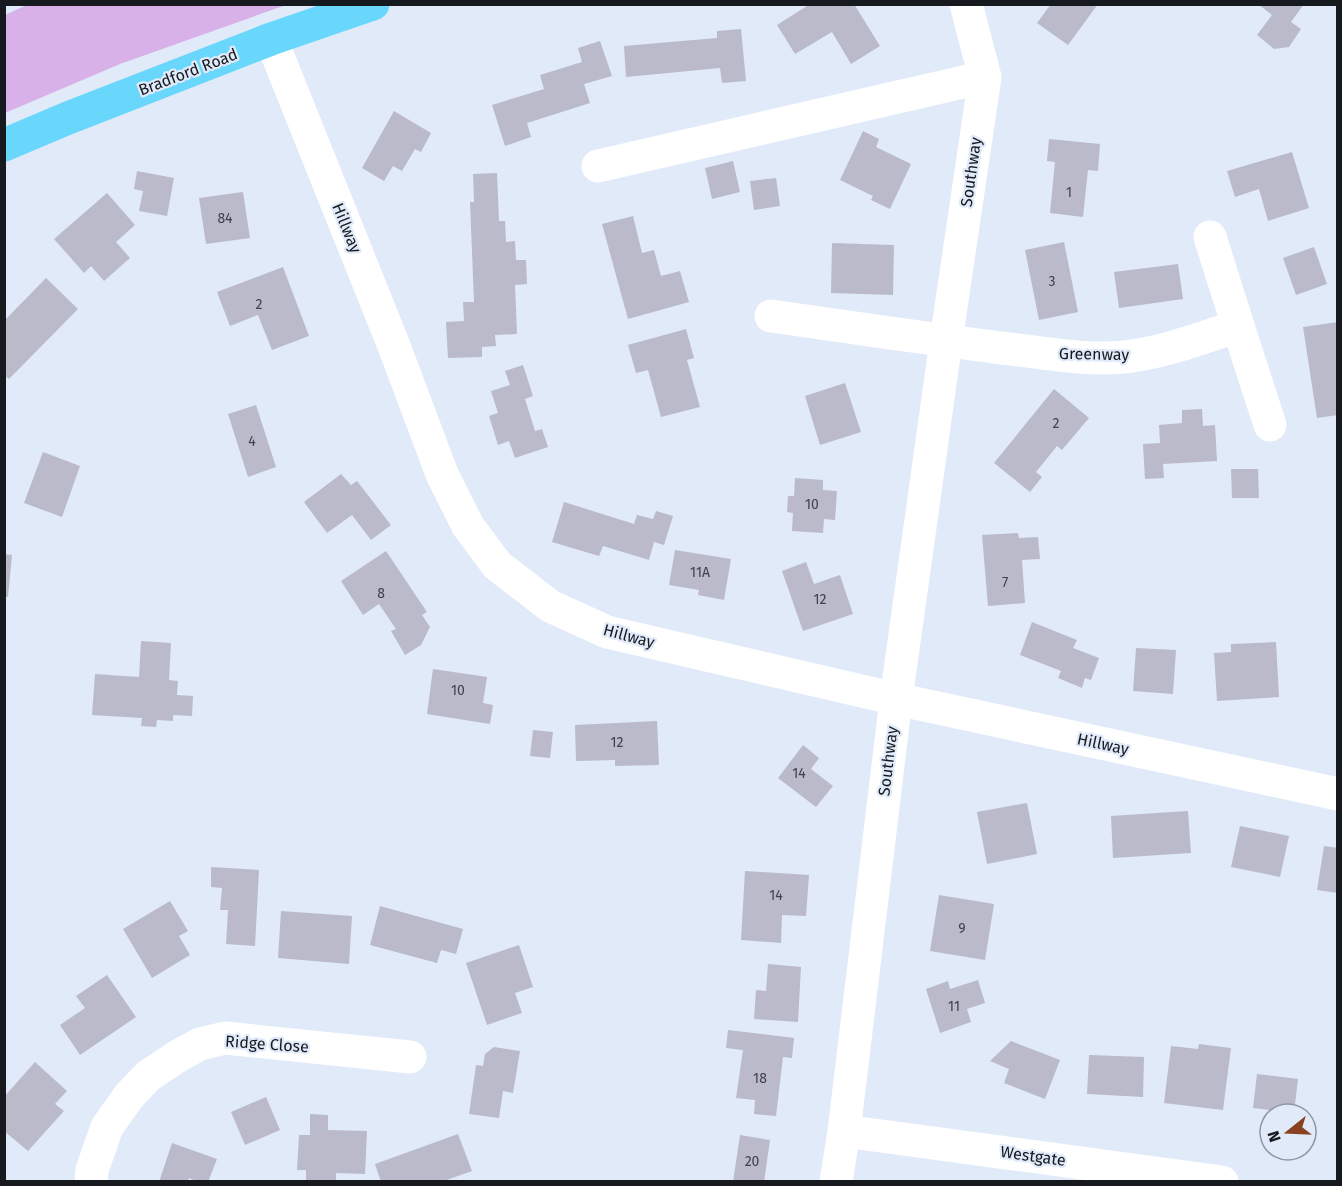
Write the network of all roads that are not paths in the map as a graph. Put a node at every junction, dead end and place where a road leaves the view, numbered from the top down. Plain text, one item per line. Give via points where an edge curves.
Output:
1 (373, 4) edge
2 (966, 4) edge
3 (271, 39) junction
4 (985, 77) junction
5 (4, 145) edge
6 (598, 166) dead end
7 (1210, 237) dead end
8 (771, 316) dead end
9 (1238, 326) junction
10 (946, 341) junction
11 (1270, 425) dead end
12 (896, 699) junction
13 (1338, 794) edge
14 (410, 1057) dead end
15 (844, 1131) junction
16 (91, 1182) edge
17 (836, 1182) edge
18 (1222, 1182) edge

1 - 3 main road, Bradford Road
2 - 4 street, Southway
3 - 5 main road, Bradford Road
3 - 12 street, Hillway via 442,474 468,526 497,565 550,606 607,632
4 - 6 street
4 - 10 street, Southway
7 - 9 street
8 - 10 street
9 - 10 street, Greenway via 1174,347 1123,357 1082,357
9 - 11 street
10 - 12 street, Southway
12 - 13 street, Hillway
12 - 15 street, Southway
14 - 16 street, Ridge Close via 225,1038 200,1044 148,1076 129,1096 107,1127
15 - 17 street, Southway
15 - 18 street, Westgate

